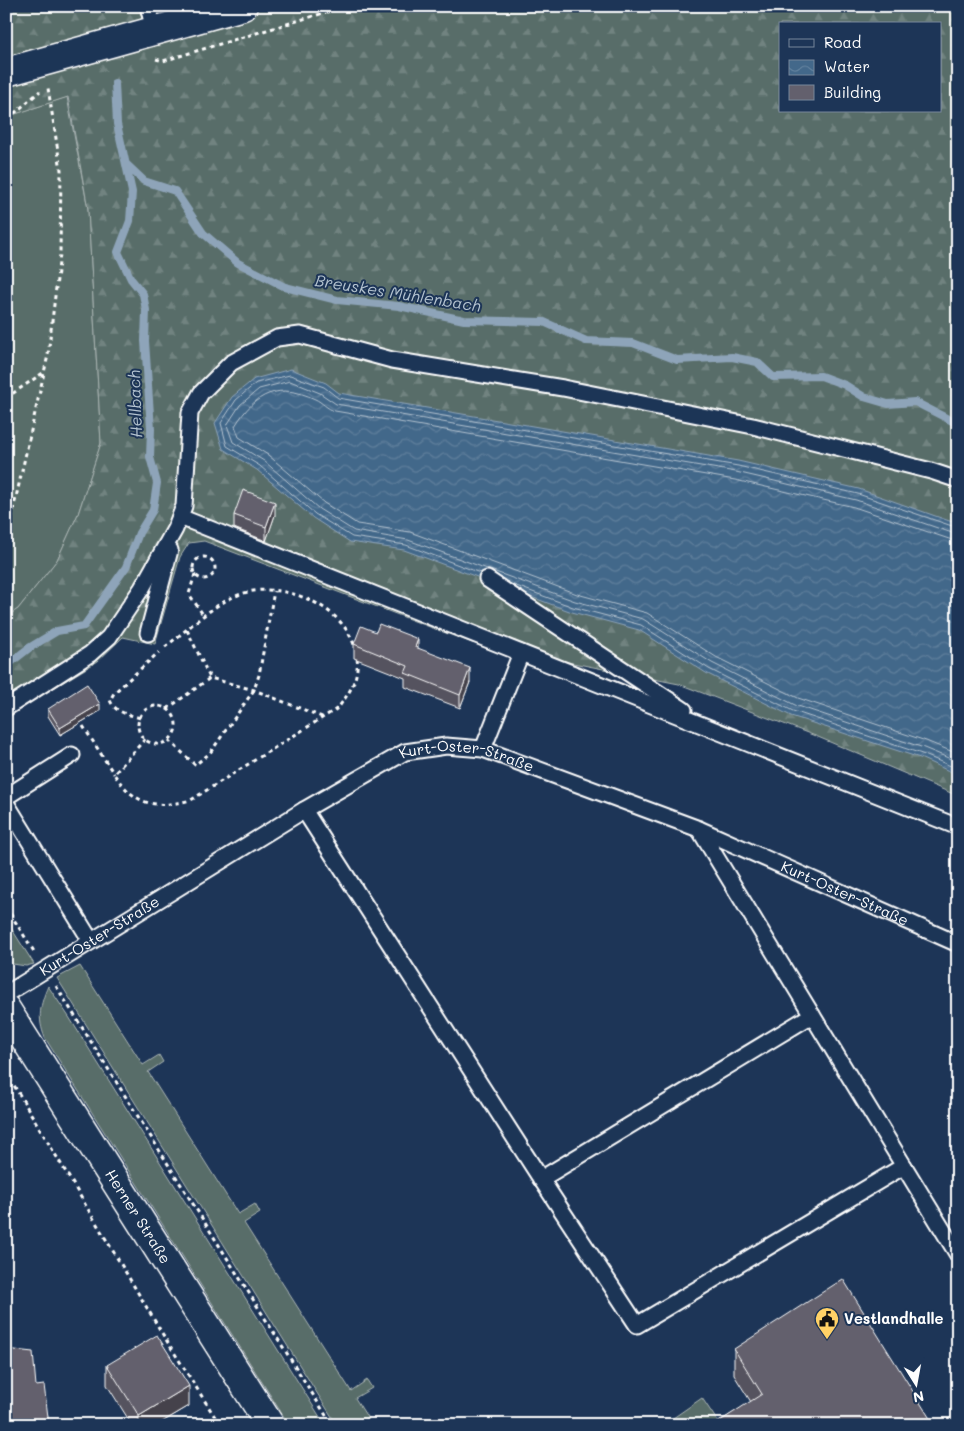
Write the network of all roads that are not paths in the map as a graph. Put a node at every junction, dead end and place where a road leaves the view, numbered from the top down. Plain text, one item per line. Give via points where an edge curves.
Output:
1 (243, 6) edge
2 (151, 18) edge
3 (6, 72) edge
4 (48, 72) junction
5 (6, 86) edge
6 (958, 480) edge
7 (178, 523) junction
8 (487, 579) dead end
9 (148, 633) dead end
10 (521, 653) junction
11 (6, 708) edge
12 (711, 728) junction
13 (483, 748) junction
14 (72, 755) dead end
15 (6, 797) edge
16 (6, 803) edge
17 (304, 810) junction
18 (958, 827) edge
19 (699, 829) junction
20 (91, 941) junction
21 (958, 944) edge
22 (6, 994) edge
23 (6, 1009) edge
24 (812, 1015) junction
25 (904, 1166) junction
26 (540, 1179) junction
27 (958, 1255) edge
28 (270, 1425) edge

1 - 2 main road
2 - 4 main road
3 - 4 main road
4 - 5 main road
6 - 7 lane via 930,470 754,426 563,388 392,360 300,335 277,338 231,363 201,392 190,413 184,506
7 - 9 lane
7 - 10 lane
7 - 11 lane via 142,588 109,638 90,654
8 - 12 lane
10 - 12 lane
10 - 13 lane
12 - 18 lane
13 - 17 lane, Kurt-Oster-Straße via 446,746 405,752
13 - 19 lane, Kurt-Oster-Straße
14 - 15 lane
16 - 20 lane
17 - 20 lane, Kurt-Oster-Straße
17 - 26 lane
19 - 21 lane, Kurt-Oster-Straße
19 - 24 lane
20 - 22 lane, Kurt-Oster-Straße
23 - 28 main road, Herner Straße
24 - 25 lane
24 - 26 lane
25 - 26 lane via 636,1324
25 - 27 lane

